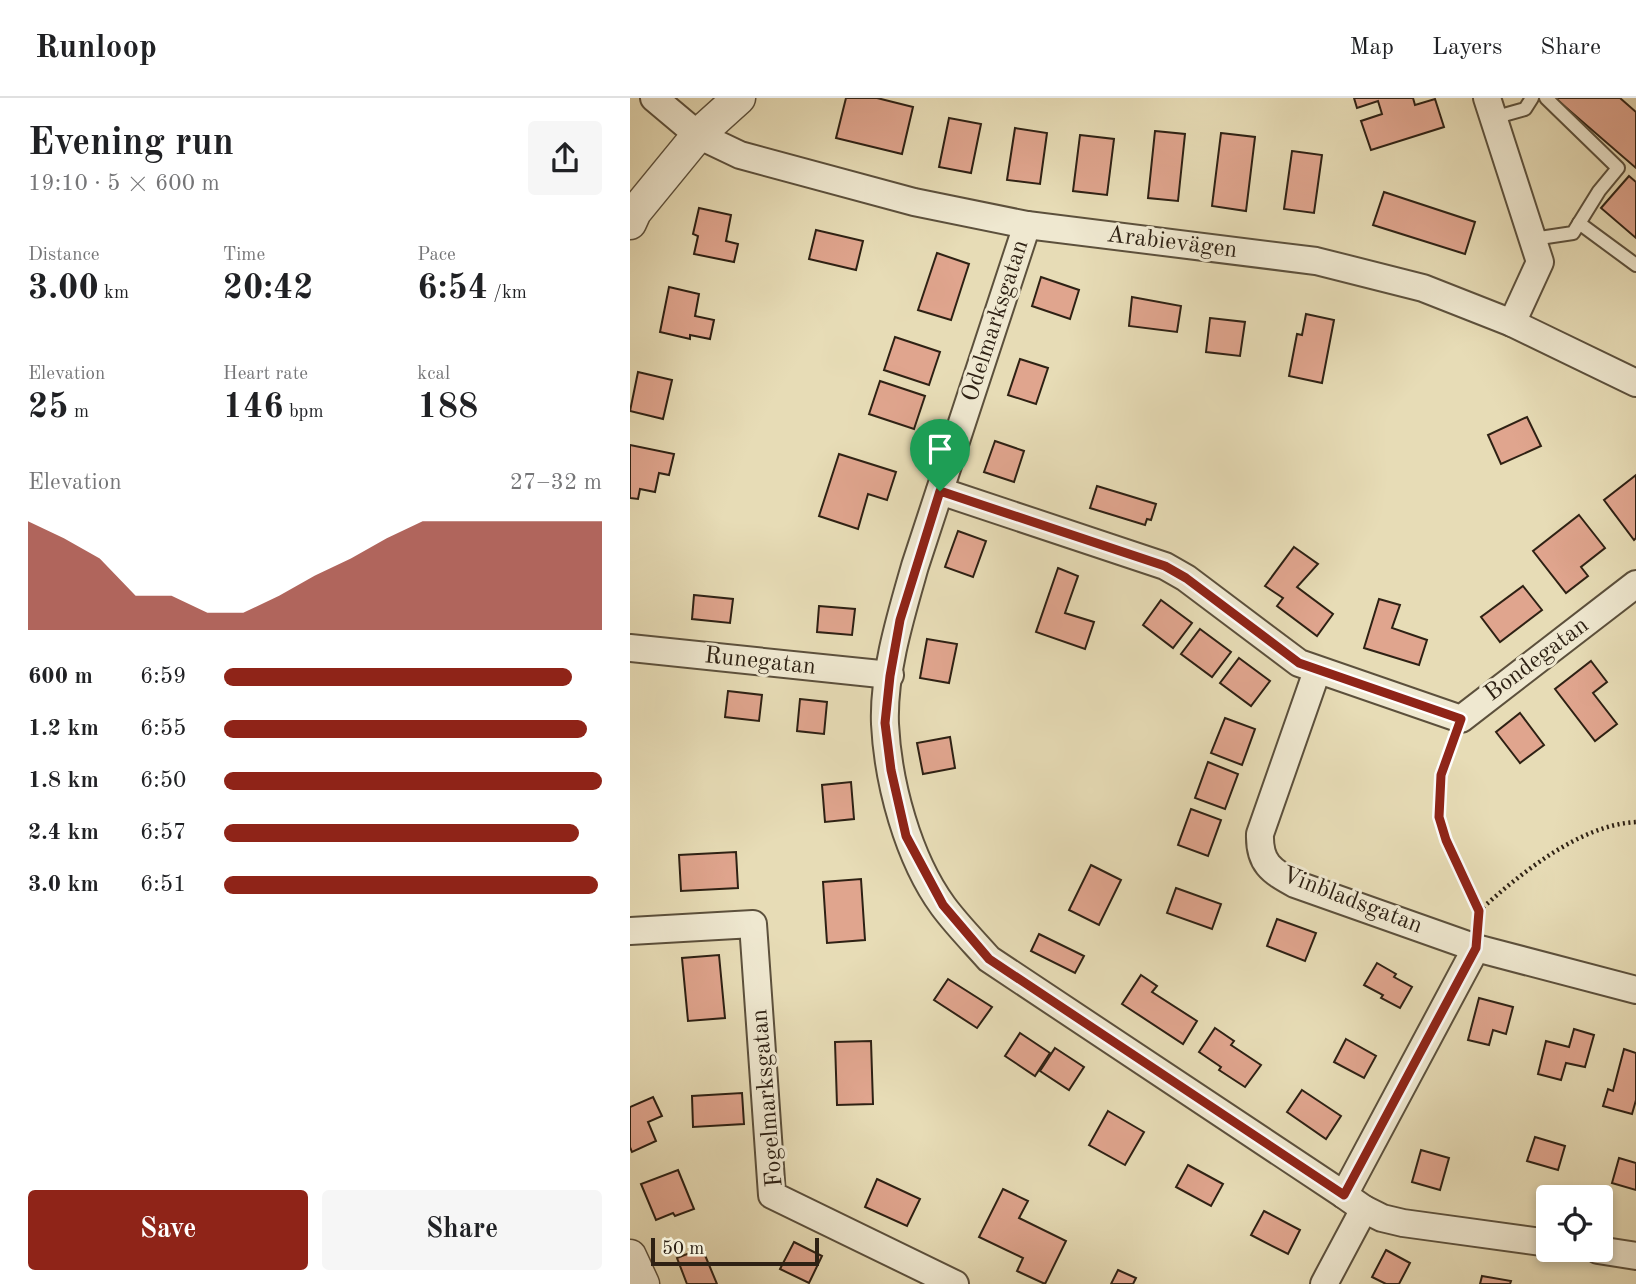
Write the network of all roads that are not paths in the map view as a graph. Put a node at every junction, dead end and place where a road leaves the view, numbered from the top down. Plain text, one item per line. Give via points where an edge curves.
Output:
1 (654, 98) edge
2 (739, 98) edge
3 (1532, 98) edge
4 (1546, 98) edge
5 (1490, 108) edge
6 (698, 135) junction
7 (630, 223) edge
8 (1579, 223) junction
9 (1027, 225) junction
10 (1533, 239) junction
11 (1636, 265) edge
12 (1512, 323) junction
13 (1636, 383) edge
14 (940, 491) junction
15 (1636, 584) edge
16 (630, 648) edge
17 (1317, 671) junction
18 (890, 676) junction
19 (630, 931) edge
20 (1476, 948) junction
21 (1636, 990) edge
22 (1354, 1202) junction
23 (1536, 1241) edge
24 (1613, 1252) edge
25 (630, 1256) edge
26 (1636, 1256) edge
27 (643, 1284) edge
28 (955, 1284) edge
29 (1324, 1284) edge

1 - 6 street, Arabievägen
2 - 6 street
3 - 5 lane via 1525,109
4 - 8 lane via 1618,168
5 - 10 street
6 - 7 street
6 - 9 street, Arabievägen via 740,155 914,202
8 - 10 lane via 1573,233
8 - 11 lane
9 - 12 street, Arabievägen via 1316,261 1423,288
9 - 14 street, Odelmarksgatan
10 - 12 street via 1540,262
12 - 13 street, Arabievägen
14 - 17 street, Bondegatan via 1165,566 1299,663
14 - 18 street, Odelmarksgatan via 900,620
15 - 17 street, Bondegatan via 1461,719
16 - 18 street, Runegatan
17 - 20 street, Vinbladsgatan via 1260,834 1266,864 1295,884
18 - 22 street, Odelmarksgatan via 885,723 906,836 943,905 989,959
19 - 28 street, Fogelmarksgatan via 753,924 772,1195
20 - 21 street, Vinbladsgatan
20 - 22 street
22 - 23 street, Odelmarksgatan via 1382,1218 1403,1223
22 - 29 street
24 - 26 street
25 - 27 street

